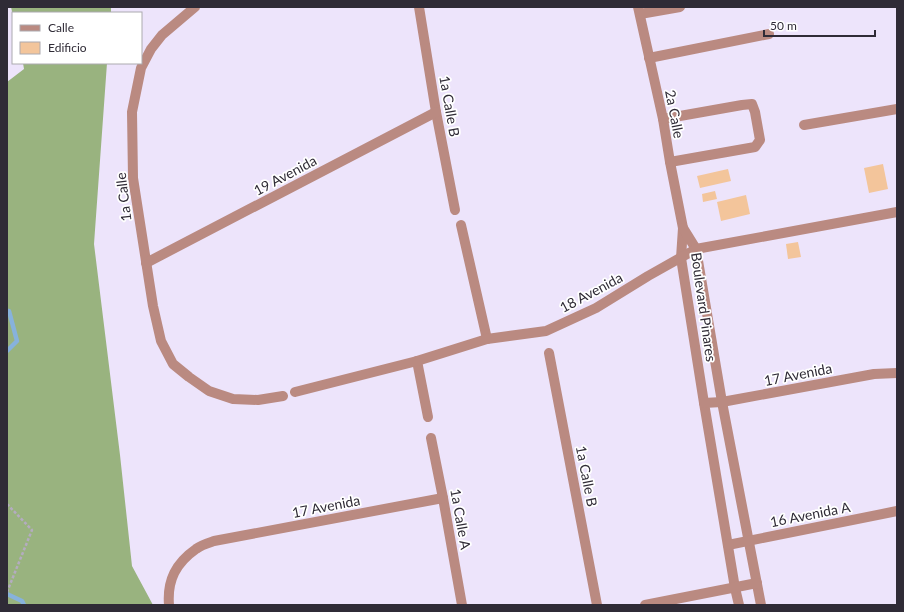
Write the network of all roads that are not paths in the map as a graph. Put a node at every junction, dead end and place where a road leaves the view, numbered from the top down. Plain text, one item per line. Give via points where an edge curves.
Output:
1 (195, 7) edge
2 (420, 7) edge
3 (680, 7) edge
4 (639, 11) edge
5 (769, 34) dead end
6 (649, 58) junction
7 (897, 109) edge
8 (436, 112) junction
9 (662, 119) junction
10 (804, 126) dead end
11 (670, 162) junction
12 (455, 210) dead end
13 (897, 212) edge
14 (461, 225) dead end
15 (683, 228) junction
16 (696, 250) junction
17 (681, 258) junction
18 (146, 263) junction
19 (487, 339) junction
20 (550, 353) dead end
21 (417, 361) junction
22 (897, 373) edge
23 (295, 392) dead end
24 (283, 396) dead end
25 (722, 402) junction
26 (704, 403) junction
27 (428, 417) dead end
28 (431, 438) dead end
29 (443, 498) junction
30 (897, 511) edge
31 (749, 540) junction
32 (728, 545) junction
33 (757, 583) junction
34 (735, 588) junction
35 (169, 605) edge
36 (462, 605) edge
37 (597, 605) edge
38 (645, 605) edge
39 (739, 605) edge
40 (761, 605) edge

1 - 18 street, 1a Calle via 162,35 151,49 141,68 132,112 134,178
2 - 8 street, 1a Calle B
3 - 4 street
4 - 6 street, 2a Calle
5 - 6 street
6 - 9 street, 2a Calle
7 - 10 street
8 - 12 street, 1a Calle B
8 - 18 street, 19 Avenida
9 - 11 street, 2a Calle
9 - 11 street via 752,104 755,112 760,140 755,147
11 - 15 street, 2a Calle
13 - 16 street, 18 Avenida
14 - 19 street
15 - 16 street, Boulevard Pinares
15 - 17 street, Boulevard Pinares
16 - 17 street, 18 Avenida
16 - 25 street, Boulevard Pinares
17 - 19 street, 18 Avenida via 596,308 546,332
17 - 26 street, Boulevard Pinares
18 - 24 street, 1a Calle via 161,341 173,364 209,391 233,399 258,400
19 - 21 street, 18 Avenida
20 - 37 street, 1a Calle B
21 - 23 street, 18 Avenida
21 - 27 street
22 - 25 street, 17 Avenida via 874,374
25 - 26 street, 17 Avenida
25 - 31 street, Boulevard Pinares
26 - 32 street, Boulevard Pinares
28 - 29 street, 1a Calle A
29 - 35 street, 17 Avenida via 214,541 197,548 174,572 169,585
29 - 36 street, 1a Calle A
30 - 31 street, 16 Avenida A
31 - 32 street, 16 Avenida A
31 - 33 street, Boulevard Pinares
32 - 34 street, Boulevard Pinares
33 - 34 street
33 - 40 street, Boulevard Pinares
34 - 38 street
34 - 39 street, Boulevard Pinares

